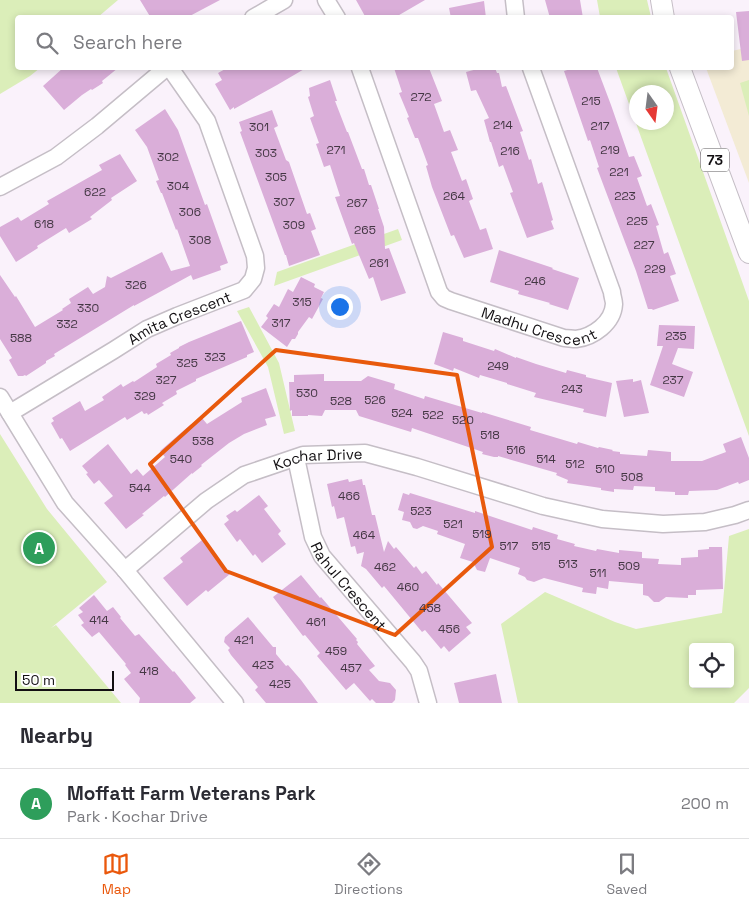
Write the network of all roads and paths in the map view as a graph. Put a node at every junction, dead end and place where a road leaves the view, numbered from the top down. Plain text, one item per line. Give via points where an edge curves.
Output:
1 (284, 0) edge
2 (326, 0) edge
3 (514, 0) edge
4 (661, 0) edge
5 (258, 15) edge
6 (335, 15) edge
7 (516, 15) edge
8 (664, 15) edge
9 (164, 70) edge
10 (171, 70) edge
11 (361, 70) edge
12 (532, 70) edge
13 (681, 70) edge
14 (0, 187) edge
15 (749, 253) edge
16 (0, 397) edge
17 (10, 412) junction
18 (296, 458) junction
19 (749, 510) edge
20 (125, 570) junction
21 (235, 703) edge
22 (428, 703) edge

1 - 5 street
2 - 6 street
3 - 7 street
4 - 8 main road
9 - 14 street via 56,158
10 - 17 street, Amita Crescent via 207,121 255,256 256,268 252,279 244,290 147,329
11 - 12 street, Madhu Crescent via 439,292 444,298 460,304 564,338 576,339 600,330 610,318 614,305 612,292
13 - 15 main road, 73
16 - 17 street
17 - 20 street via 65,503
18 - 19 street, Kochar Drive via 365,453 543,506 602,519 662,524 705,522
18 - 20 street, Kochar Drive via 244,475 206,500
18 - 22 street, Rahul Crescent via 318,549 413,662 419,671
20 - 21 street

